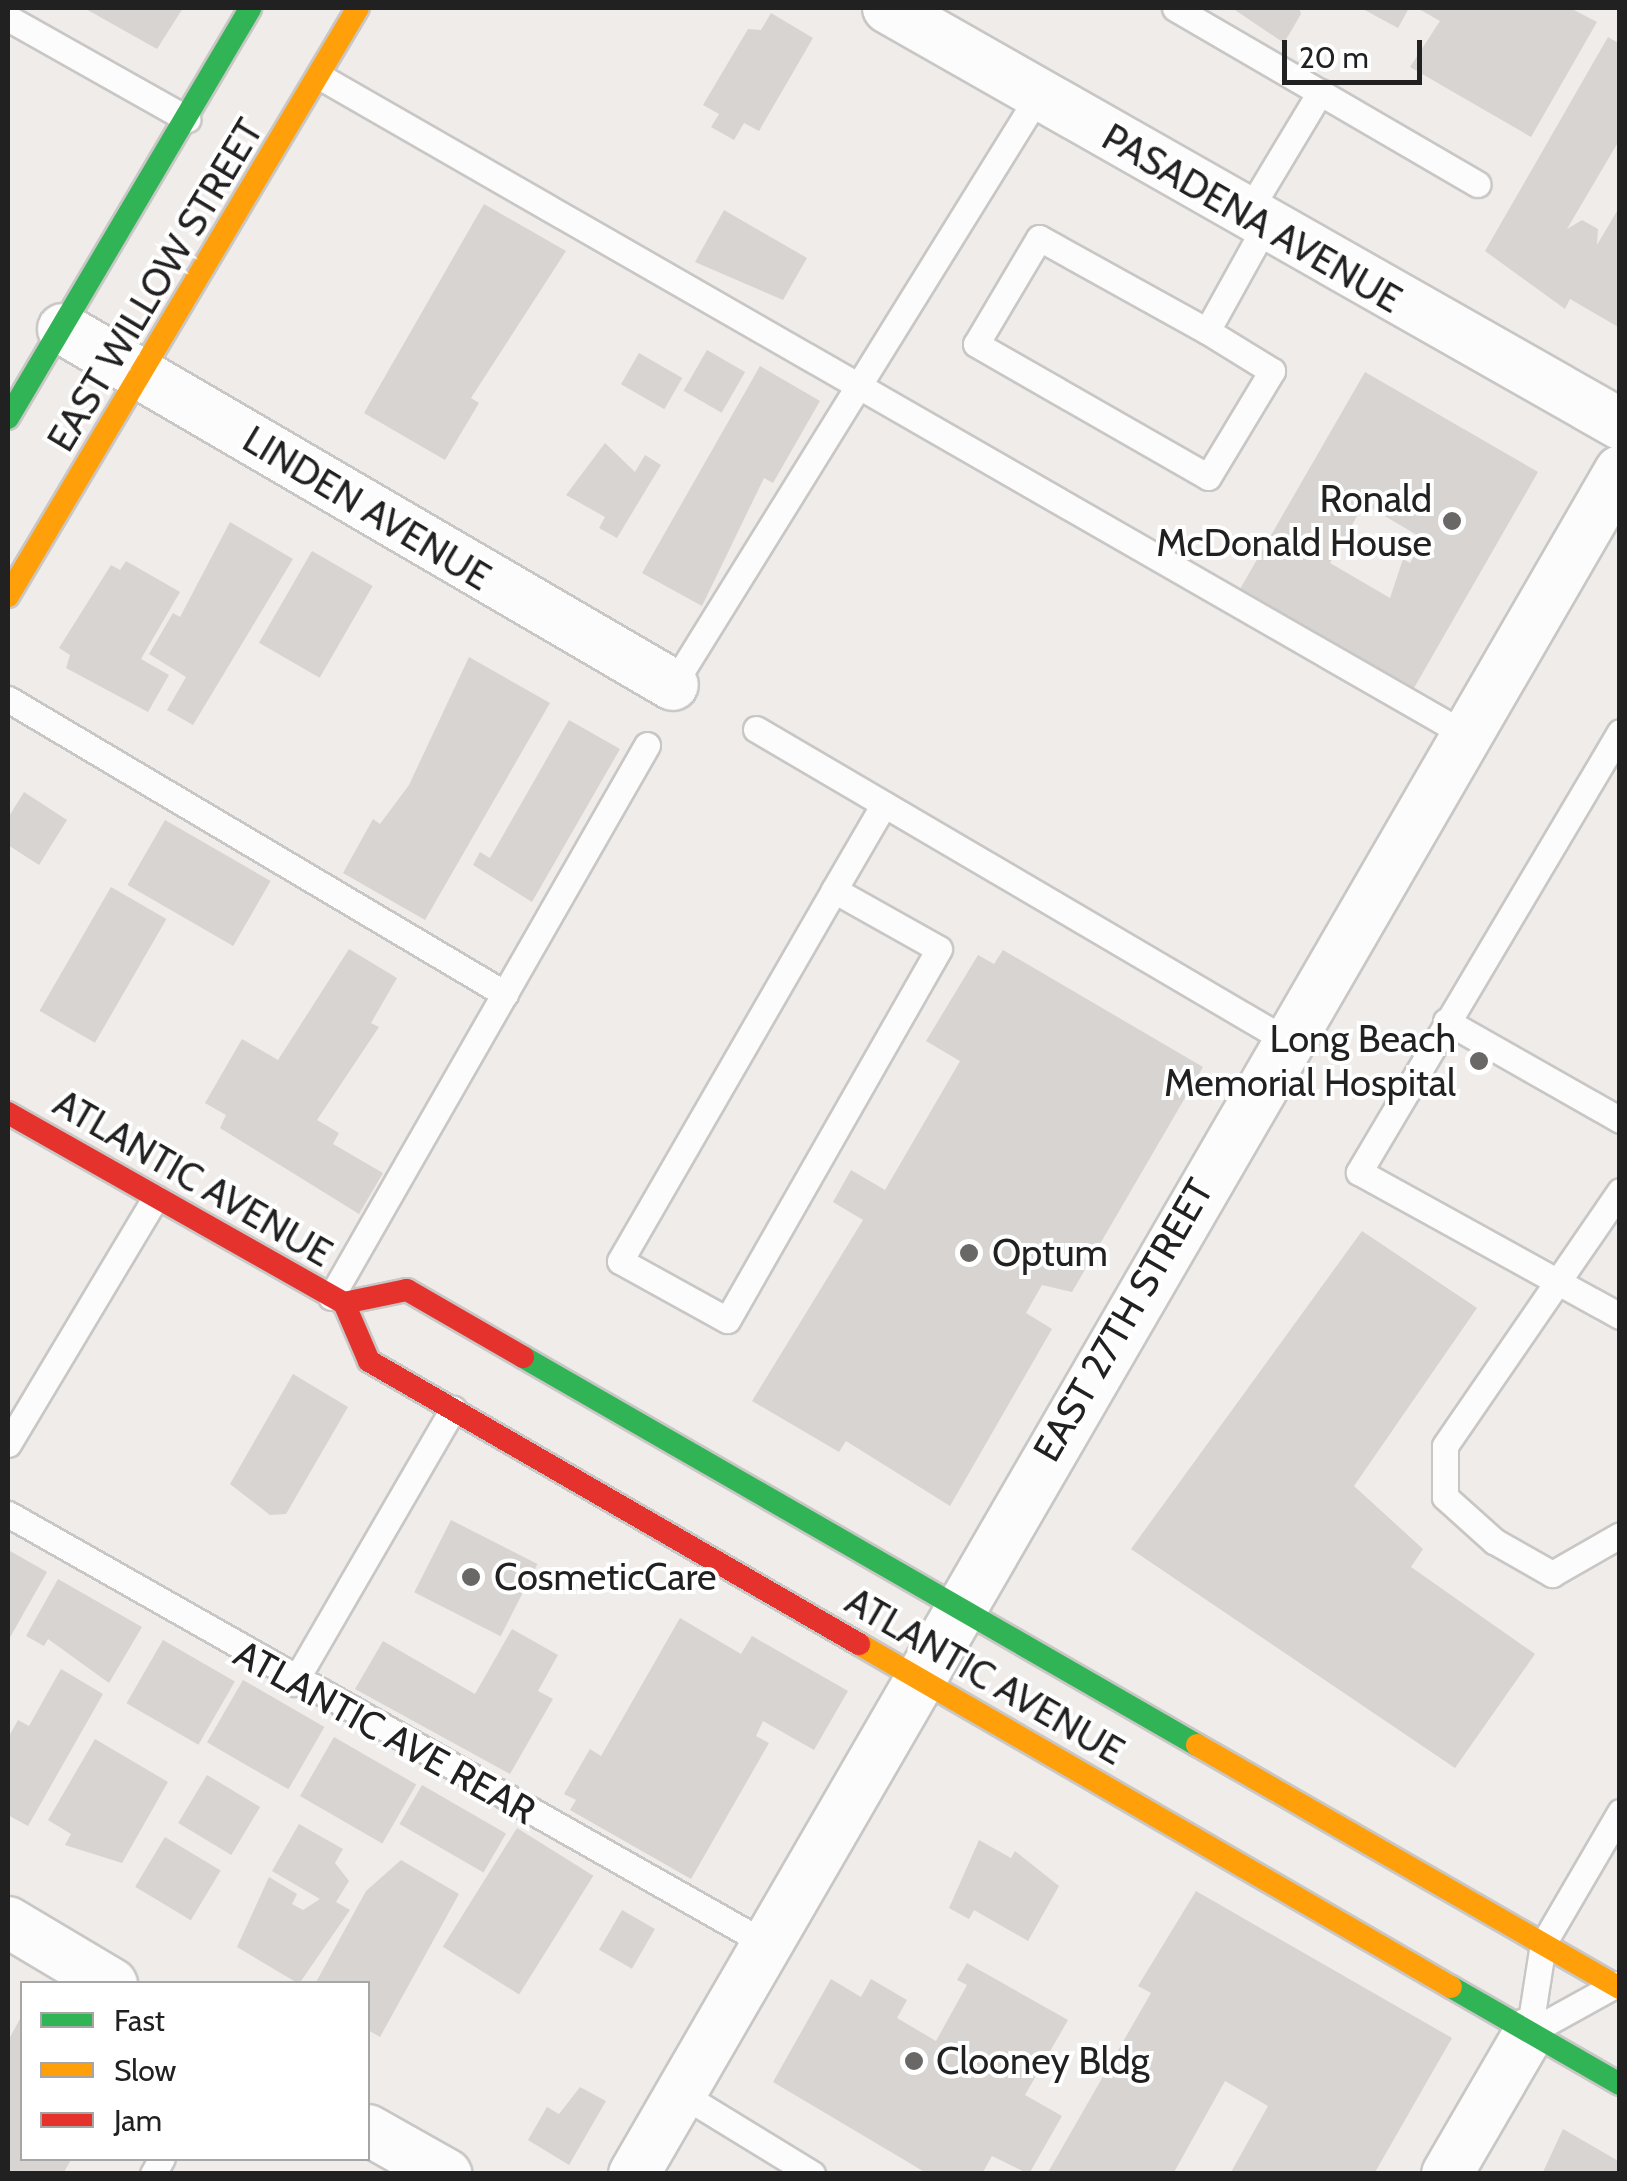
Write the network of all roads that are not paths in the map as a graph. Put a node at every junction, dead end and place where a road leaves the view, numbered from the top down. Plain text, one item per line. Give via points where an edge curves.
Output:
1 (250, 8) edge
2 (358, 8) edge
3 (888, 8) edge
4 (1175, 8) edge
5 (8, 18) edge
6 (318, 76) junction
7 (1320, 92) junction
8 (1038, 96) junction
9 (187, 120) junction
10 (1478, 184) dead end
11 (1255, 222) junction
12 (63, 329) junction
13 (1206, 331) junction
14 (143, 376) junction
15 (863, 386) junction
16 (8, 418) edge
17 (1620, 424) edge
18 (1620, 471) edge
19 (8, 596) edge
20 (673, 685) joint
21 (8, 699) edge
22 (756, 729) dead end
23 (1461, 732) junction
24 (1620, 732) edge
25 (647, 745) dead end
26 (884, 804) junction
27 (834, 890) junction
28 (505, 994) junction
29 (1446, 1022) junction
30 (1284, 1039) junction
31 (8, 1113) edge
32 (1620, 1120) edge
33 (1620, 1190) edge
34 (155, 1198) junction
35 (1558, 1282) junction
36 (338, 1300) junction
37 (1620, 1316) edge
38 (453, 1409) junction
39 (8, 1444) edge
40 (8, 1514) edge
41 (1620, 1535) edge
42 (960, 1608) junction
43 (922, 1680) junction
44 (294, 1683) junction
45 (1620, 1812) edge
46 (8, 1922) edge
47 (766, 1943) junction
48 (1542, 1944) junction
49 (107, 1981) edge
50 (1618, 1985) edge
51 (1529, 2032) junction
52 (1620, 2084) edge
53 (680, 2094) junction
54 (370, 2131) edge
55 (446, 2174) edge
56 (634, 2174) edge
57 (812, 2174) edge
58 (1447, 2174) edge

1 - 9 main road, EAST WILLOW STREET
2 - 6 main road, EAST WILLOW STREET
3 - 8 street, PASADENA AVENUE
4 - 7 lane
5 - 9 lane
6 - 14 main road, EAST WILLOW STREET
6 - 15 lane
7 - 10 lane
7 - 11 lane
8 - 11 street, PASADENA AVENUE
8 - 15 lane
9 - 12 main road, EAST WILLOW STREET
11 - 13 lane
11 - 17 street, PASADENA AVENUE
12 - 14 street, LINDEN AVENUE
12 - 16 main road, EAST WILLOW STREET
13 - 13 lane via 1272,371 1208,478 976,344 1039,238
14 - 19 main road, EAST WILLOW STREET
14 - 20 street, LINDEN AVENUE
15 - 20 lane
15 - 23 lane
18 - 23 street, EAST 27TH STREET
21 - 28 lane
22 - 26 lane
23 - 30 street, EAST 27TH STREET
24 - 29 lane
25 - 28 lane
26 - 27 lane
26 - 30 lane
27 - 27 lane via 620,1261 726,1320 939,949
28 - 36 lane
29 - 32 lane
29 - 35 lane via 1359,1172
30 - 42 street, EAST 27TH STREET
31 - 34 main road, ATLANTIC AVENUE
33 - 35 lane
34 - 36 main road, ATLANTIC AVENUE
34 - 39 lane
35 - 37 lane
35 - 41 lane via 1445,1446 1445,1497 1494,1542 1552,1574
36 - 38 main road, ATLANTIC AVENUE via 369,1361
36 - 42 main road, ATLANTIC AVENUE via 408,1290
38 - 43 main road, ATLANTIC AVENUE
38 - 44 lane
40 - 44 lane, ATLANTIC AVE REAR
42 - 43 street, EAST 27TH STREET
42 - 48 main road, ATLANTIC AVENUE
43 - 47 street, EAST 27TH STREET
43 - 51 main road, ATLANTIC AVENUE
44 - 47 lane, ATLANTIC AVE REAR
45 - 48 lane
46 - 49 street
47 - 53 street, EAST 27TH STREET
48 - 50 main road, ATLANTIC AVENUE
48 - 51 lane
50 - 51 lane
51 - 52 main road, ATLANTIC AVENUE
51 - 58 street
53 - 56 street, EAST 27TH STREET
53 - 57 lane
54 - 55 street

